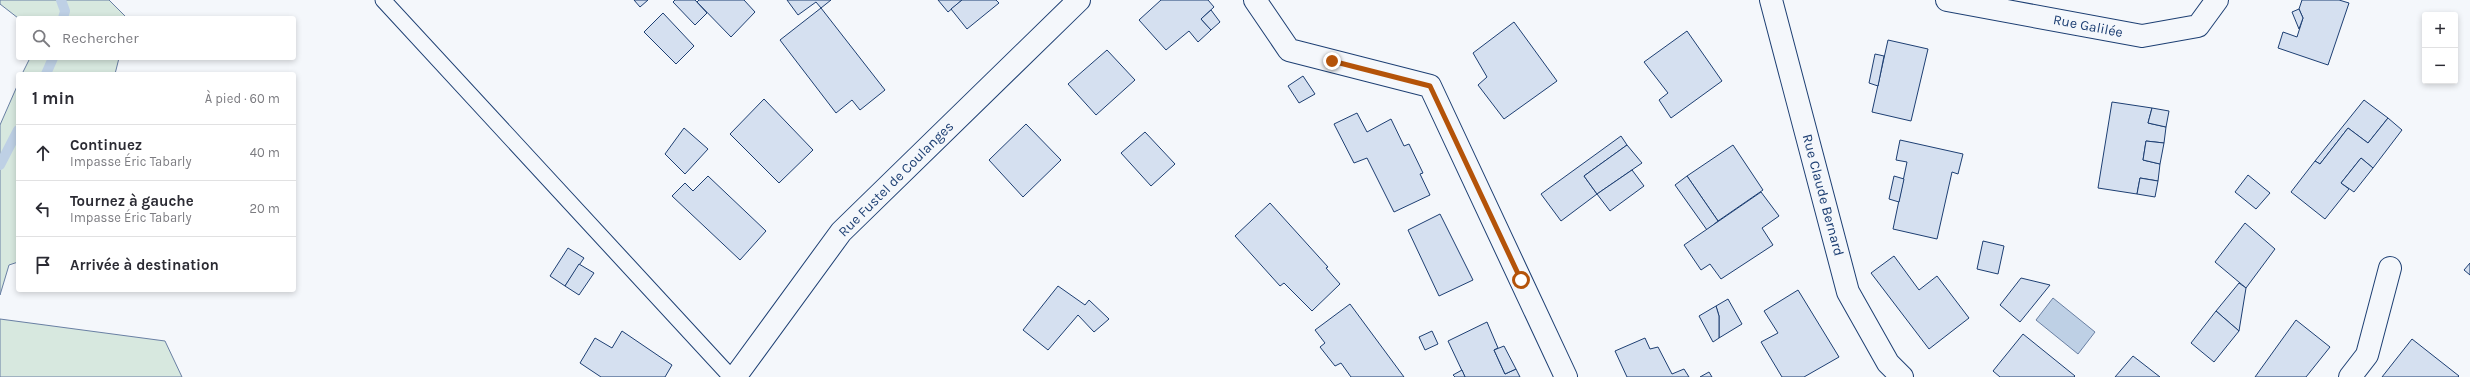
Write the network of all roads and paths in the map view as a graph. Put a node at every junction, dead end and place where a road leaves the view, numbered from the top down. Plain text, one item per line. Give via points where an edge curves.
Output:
1 (383, 0) edge
2 (1078, 0) edge
3 (1255, 0) edge
4 (1947, 0) edge
5 (2217, 0) edge
6 (1776, 1) edge
7 (2390, 268) dead end
8 (731, 377) edge
9 (735, 377) edge
10 (1566, 377) edge
11 (1902, 377) edge
12 (2350, 377) edge

1 - 8 lane
2 - 9 street, Rue Fustel de Coulanges via 841,232
3 - 10 street via 1289,50 1430,86
4 - 5 street, Rue Galilée via 2142,36 2198,26
6 - 11 street, Rue Claude Bernard via 1848,292 1888,363
7 - 12 street via 2367,355

